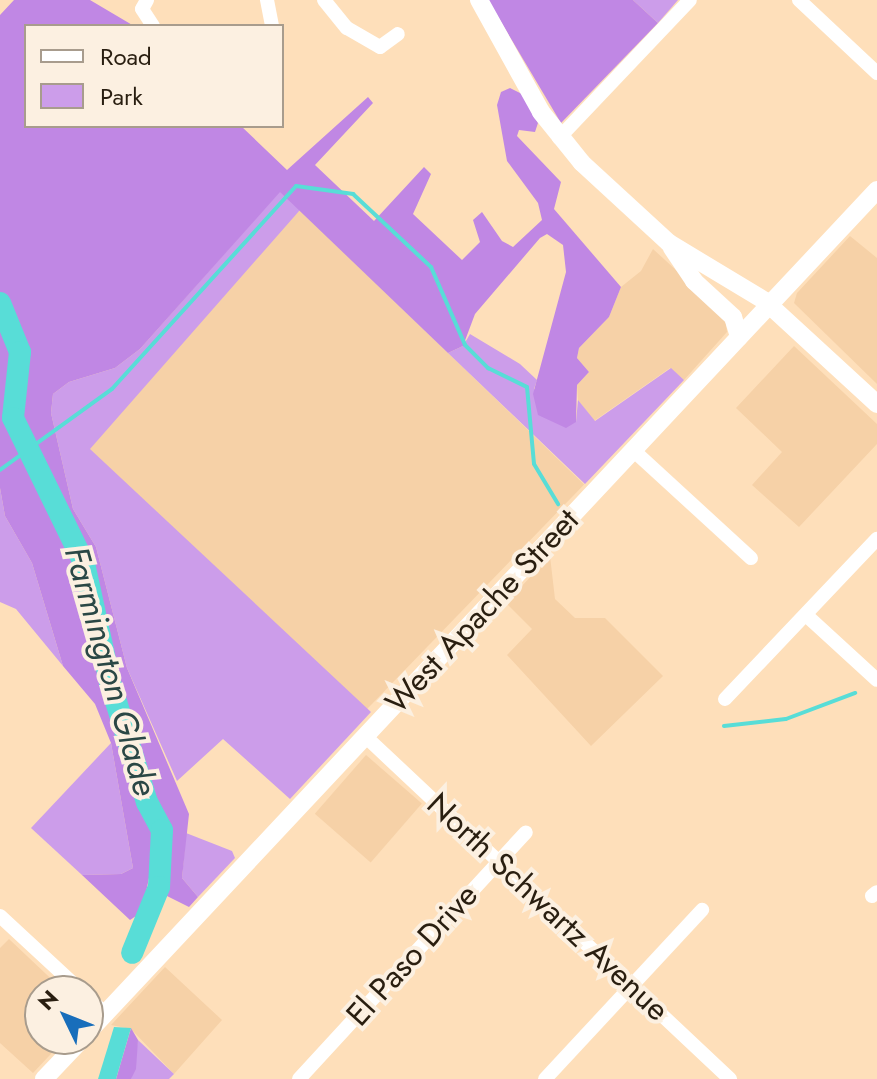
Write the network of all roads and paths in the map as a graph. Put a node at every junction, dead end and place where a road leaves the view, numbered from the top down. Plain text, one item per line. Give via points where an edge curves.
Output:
1 (147, 0) edge
2 (267, 0) edge
3 (324, 0) edge
4 (479, 0) edge
5 (690, 0) edge
6 (799, 0) edge
7 (152, 24) edge
8 (272, 24) edge
9 (398, 34) dead end
10 (877, 73) edge
11 (559, 138) junction
12 (877, 190) edge
13 (669, 243) junction
14 (770, 305) junction
15 (739, 337) junction
16 (877, 404) edge
17 (633, 450) junction
18 (877, 539) edge
19 (751, 558) dead end
20 (806, 615) junction
21 (877, 680) edge
22 (725, 699) dead end
23 (365, 736) junction
24 (526, 832) dead end
25 (499, 861) junction
26 (702, 910) dead end
27 (0, 916) edge
28 (64, 975) edge
29 (631, 985) junction
30 (105, 1014) edge
31 (67, 1055) edge
32 (44, 1079) edge
33 (299, 1079) edge
34 (545, 1079) edge
35 (730, 1079) edge

1 - 7 street via 142,9
2 - 8 street
3 - 9 street via 347,28 380,47
4 - 11 main road
5 - 11 street
6 - 10 street
11 - 13 main road
12 - 14 main road, West Apache Street
13 - 14 main road
13 - 15 main road via 694,281 733,317
14 - 15 main road, West Apache Street
14 - 16 main road
15 - 17 main road, West Apache Street
17 - 19 street
17 - 23 main road, West Apache Street
18 - 20 street
20 - 21 street
20 - 22 street
23 - 25 street, North Schwartz Avenue
23 - 30 main road, West Apache Street
24 - 25 street, El Paso Drive
25 - 29 street, North Schwartz Avenue
25 - 33 street, El Paso Drive
26 - 29 street
27 - 28 street
29 - 34 street
29 - 35 street, North Schwartz Avenue
31 - 32 main road

